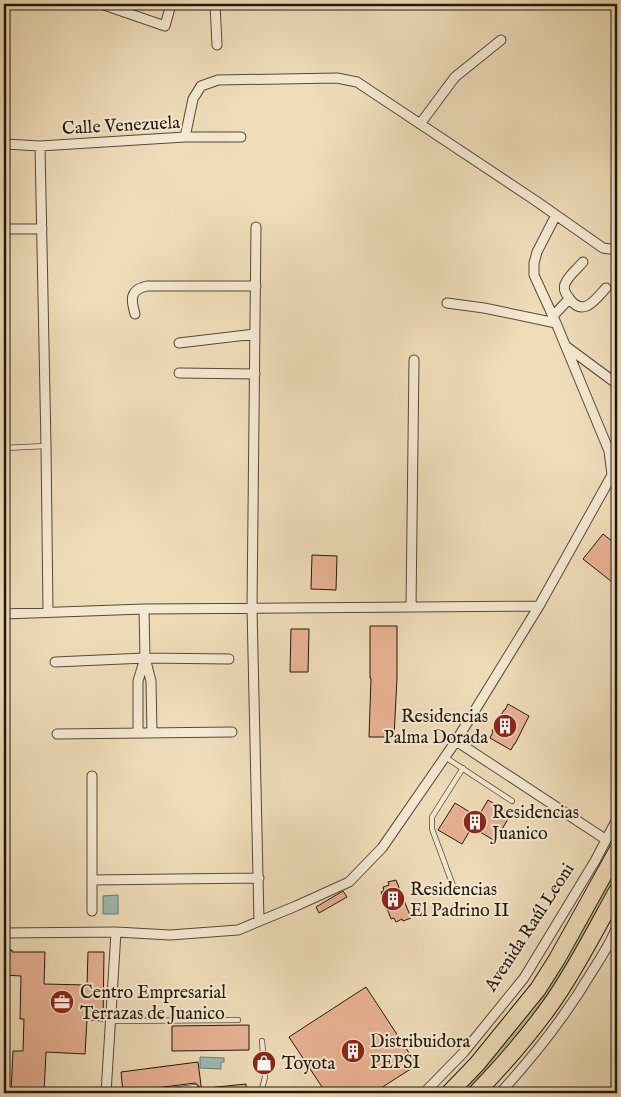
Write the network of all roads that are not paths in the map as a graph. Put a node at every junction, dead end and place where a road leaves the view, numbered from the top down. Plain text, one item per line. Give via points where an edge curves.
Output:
1 (100, 4) edge
2 (172, 4) edge
3 (215, 4) edge
4 (501, 40) dead end
5 (217, 45) dead end
6 (420, 124) junction
7 (241, 137) dead end
8 (185, 138) junction
9 (4, 144) edge
10 (40, 146) junction
11 (556, 215) junction
12 (256, 227) dead end
13 (4, 229) edge
14 (42, 229) junction
15 (617, 250) edge
16 (582, 262) dead end
17 (256, 286) junction
18 (606, 288) dead end
19 (569, 298) junction
20 (447, 303) dead end
21 (135, 314) dead end
22 (554, 319) junction
23 (255, 334) junction
24 (179, 343) dead end
25 (566, 347) junction
26 (414, 360) dead end
27 (179, 373) dead end
28 (255, 374) junction
29 (616, 381) edge
30 (46, 446) junction
31 (4, 448) edge
32 (615, 471) edge
33 (539, 606) junction
34 (411, 607) junction
35 (252, 608) junction
36 (144, 609) junction
37 (48, 612) junction
38 (4, 614) edge
39 (145, 658) junction
40 (229, 659) dead end
41 (55, 662) dead end
42 (232, 732) dead end
43 (138, 733) junction
44 (152, 733) junction
45 (57, 734) dead end
46 (456, 741) junction
47 (445, 757) junction
48 (462, 768) junction
49 (92, 776) dead end
50 (512, 801) dead end
51 (617, 819) edge
52 (605, 840) junction
53 (617, 852) edge
54 (259, 878) junction
55 (92, 880) junction
56 (455, 891) dead end
57 (617, 891) edge
58 (92, 911) dead end
59 (260, 921) junction
60 (617, 926) edge
61 (116, 932) junction
62 (4, 933) edge
63 (554, 1000) junction
64 (568, 1010) junction
65 (238, 1020) dead end
66 (111, 1021) junction
67 (262, 1041) dead end
68 (195, 1087) dead end
69 (106, 1093) edge
70 (149, 1093) edge
71 (261, 1093) edge
72 (424, 1093) edge
73 (449, 1093) edge
74 (476, 1093) edge
75 (500, 1093) edge

1 - 2 street via 165,26
3 - 5 street
4 - 6 street via 455,77
6 - 8 street via 357,82 337,78 218,80 201,86 193,99
6 - 11 street
7 - 8 street, Calle Venezuela
8 - 10 street, Calle Venezuela
9 - 10 street, Calle Venezuela
10 - 14 street
11 - 15 street via 604,248
11 - 22 street via 534,263 534,275
12 - 17 street
13 - 14 street
14 - 30 street
16 - 19 street via 566,283 565,292
17 - 21 street via 146,286 132,297
17 - 23 street
18 - 19 street via 585,307 574,305
19 - 22 street
20 - 22 street
22 - 25 street
23 - 24 street
23 - 28 street
25 - 29 street
25 - 32 street
26 - 34 street
27 - 28 street
28 - 35 street
30 - 31 lane
30 - 37 street
32 - 33 street
33 - 34 street
33 - 46 street
34 - 35 street
35 - 36 street
35 - 54 street
36 - 37 street
36 - 39 street
37 - 38 street
39 - 40 street
39 - 41 street
39 - 43 street via 138,681
39 - 44 street via 151,681
42 - 44 street
43 - 44 street
43 - 45 street
46 - 47 street
46 - 52 street
47 - 48 lane
47 - 59 street via 382,848 349,882
48 - 50 lane
48 - 56 lane via 432,817 432,829
49 - 55 street
51 - 52 street, Avenida Raúl Leoni
52 - 72 street, Avenida Raúl Leoni via 524,978 464,1052
53 - 73 highway, Avenida Raúl Leoni via 538,989
54 - 55 street
54 - 59 street
55 - 58 street
57 - 63 highway
59 - 61 street via 228,931
60 - 64 street
61 - 62 street
61 - 66 street
63 - 64 street
63 - 74 highway
64 - 75 street
65 - 66 lane
66 - 69 street
67 - 71 lane via 265,1077
68 - 70 lane

